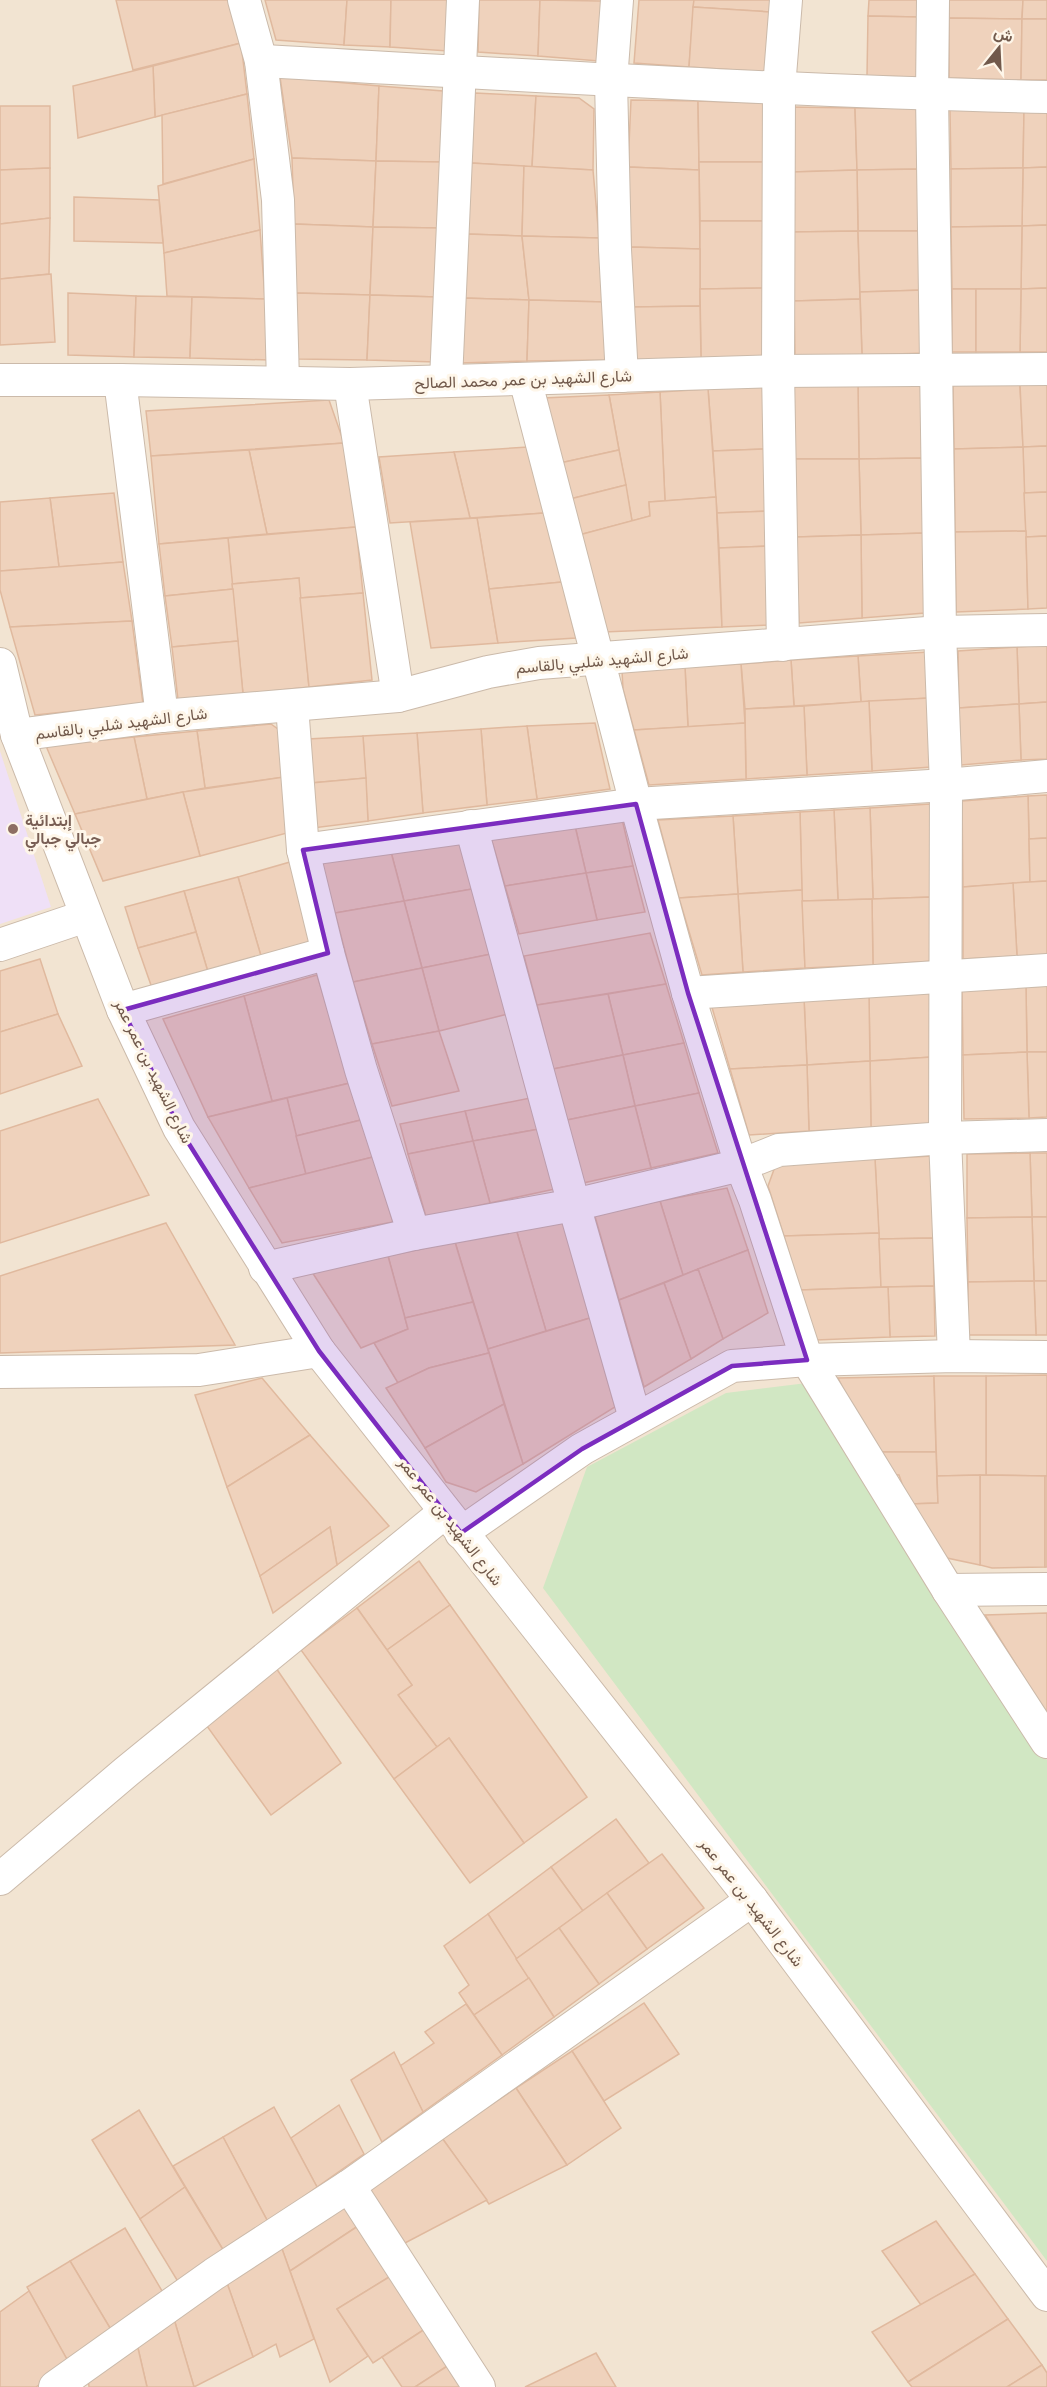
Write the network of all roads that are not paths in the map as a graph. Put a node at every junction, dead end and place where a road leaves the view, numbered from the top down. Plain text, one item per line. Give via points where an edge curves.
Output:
1 (244, 0) edge
2 (463, 0) edge
3 (617, 0) edge
4 (786, 0) edge
5 (933, 0) edge
6 (261, 61) junction
7 (459, 71) junction
8 (611, 81) junction
9 (779, 88) junction
10 (932, 95) junction
11 (1047, 97) edge
12 (1047, 369) edge
13 (936, 370) junction
14 (778, 371) junction
15 (622, 376) junction
16 (525, 379) junction
17 (0, 380) edge
18 (120, 380) junction
19 (446, 380) junction
20 (283, 382) junction
21 (350, 384) junction
22 (1047, 630) edge
23 (940, 632) junction
24 (783, 645) junction
25 (598, 657) junction
26 (0, 664) edge
27 (398, 696) junction
28 (292, 706) junction
29 (162, 716) junction
30 (17, 735) junction
31 (1047, 776) edge
32 (946, 785) junction
33 (636, 804) junction
34 (471, 826) junction
35 (303, 850) junction
36 (86, 916) junction
37 (0, 945) edge
38 (328, 953) junction
39 (1047, 970) edge
40 (946, 978) junction
41 (688, 993) junction
42 (123, 1010) junction
43 (1047, 1135) edge
44 (945, 1138) junction
45 (741, 1165) junction
46 (574, 1205) junction
47 (414, 1234) junction
48 (266, 1268) junction
49 (319, 1351) junction
50 (954, 1356) junction
51 (1047, 1357) edge
52 (807, 1360) junction
53 (0, 1372) edge
54 (635, 1418) junction
55 (453, 1522) junction
56 (1047, 1589) edge
57 (948, 1590) junction
58 (1047, 1742) edge
59 (0, 1879) edge
60 (752, 1900) junction
61 (349, 2186) junction
62 (1047, 2295) edge
63 (55, 2387) edge
64 (479, 2387) edge

1 - 6 street
2 - 7 street
3 - 8 street
4 - 9 street
5 - 10 street
6 - 7 street
6 - 20 street via 278,200
7 - 8 street
7 - 19 street
8 - 9 street
8 - 15 street
9 - 10 street
9 - 14 street
10 - 11 street
10 - 13 street
12 - 13 street, شارع الشهيد بن عمر محمد الصالح
13 - 14 street, شارع الشهيد بن عمر محمد الصالح
13 - 23 street
14 - 15 street, شارع الشهيد بن عمر محمد الصالح
14 - 24 street
15 - 16 street, شارع الشهيد بن عمر محمد الصالح
16 - 19 street, شارع الشهيد بن عمر محمد الصالح
16 - 25 street
17 - 18 street, شارع الشهيد بن عمر محمد الصالح
18 - 20 street, شارع الشهيد بن عمر محمد الصالح
18 - 29 street
19 - 21 street, شارع الشهيد بن عمر محمد الصالح
20 - 21 street, شارع الشهيد بن عمر محمد الصالح
21 - 27 street
22 - 23 street, شارع الشهيد شلبي بالقاسم
23 - 24 street, شارع الشهيد شلبي بالقاسم
23 - 32 street
24 - 25 street, شارع الشهيد شلبي بالقاسم
25 - 27 street, شارع الشهيد شلبي بالقاسم via 488,672
25 - 33 street
26 - 30 street, شارع الشهيد بن عمر عمر
27 - 28 street, شارع الشهيد شلبي بالقاسم
28 - 29 street, شارع الشهيد شلبي بالقاسم
28 - 35 street
29 - 30 street, شارع الشهيد شلبي بالقاسم
30 - 36 street, شارع الشهيد بن عمر عمر
31 - 32 street
32 - 33 street
32 - 40 street
33 - 34 street
33 - 41 street
34 - 35 street
34 - 46 street
35 - 38 street
36 - 37 street
36 - 42 street, شارع الشهيد بن عمر عمر
38 - 42 street
38 - 47 street
39 - 40 street
40 - 41 street
40 - 44 street
41 - 45 street
42 - 48 street, شارع الشهيد بن عمر عمر via 179,1128
43 - 44 street
44 - 45 street via 779,1150
44 - 50 street
45 - 46 street
45 - 52 street
46 - 47 street
46 - 54 street
47 - 48 street
48 - 49 street, شارع الشهيد بن عمر عمر
49 - 53 street via 199,1370
49 - 55 street, شارع الشهيد بن عمر عمر
50 - 51 street
50 - 52 street
52 - 54 street via 732,1366
52 - 57 street
54 - 55 street
55 - 59 street via 126,1772
55 - 60 street, شارع الشهيد بن عمر عمر
56 - 57 street
57 - 58 street
60 - 61 street
60 - 62 street, شارع الشهيد بن عمر عمر
61 - 63 street via 214,2274
61 - 64 street

